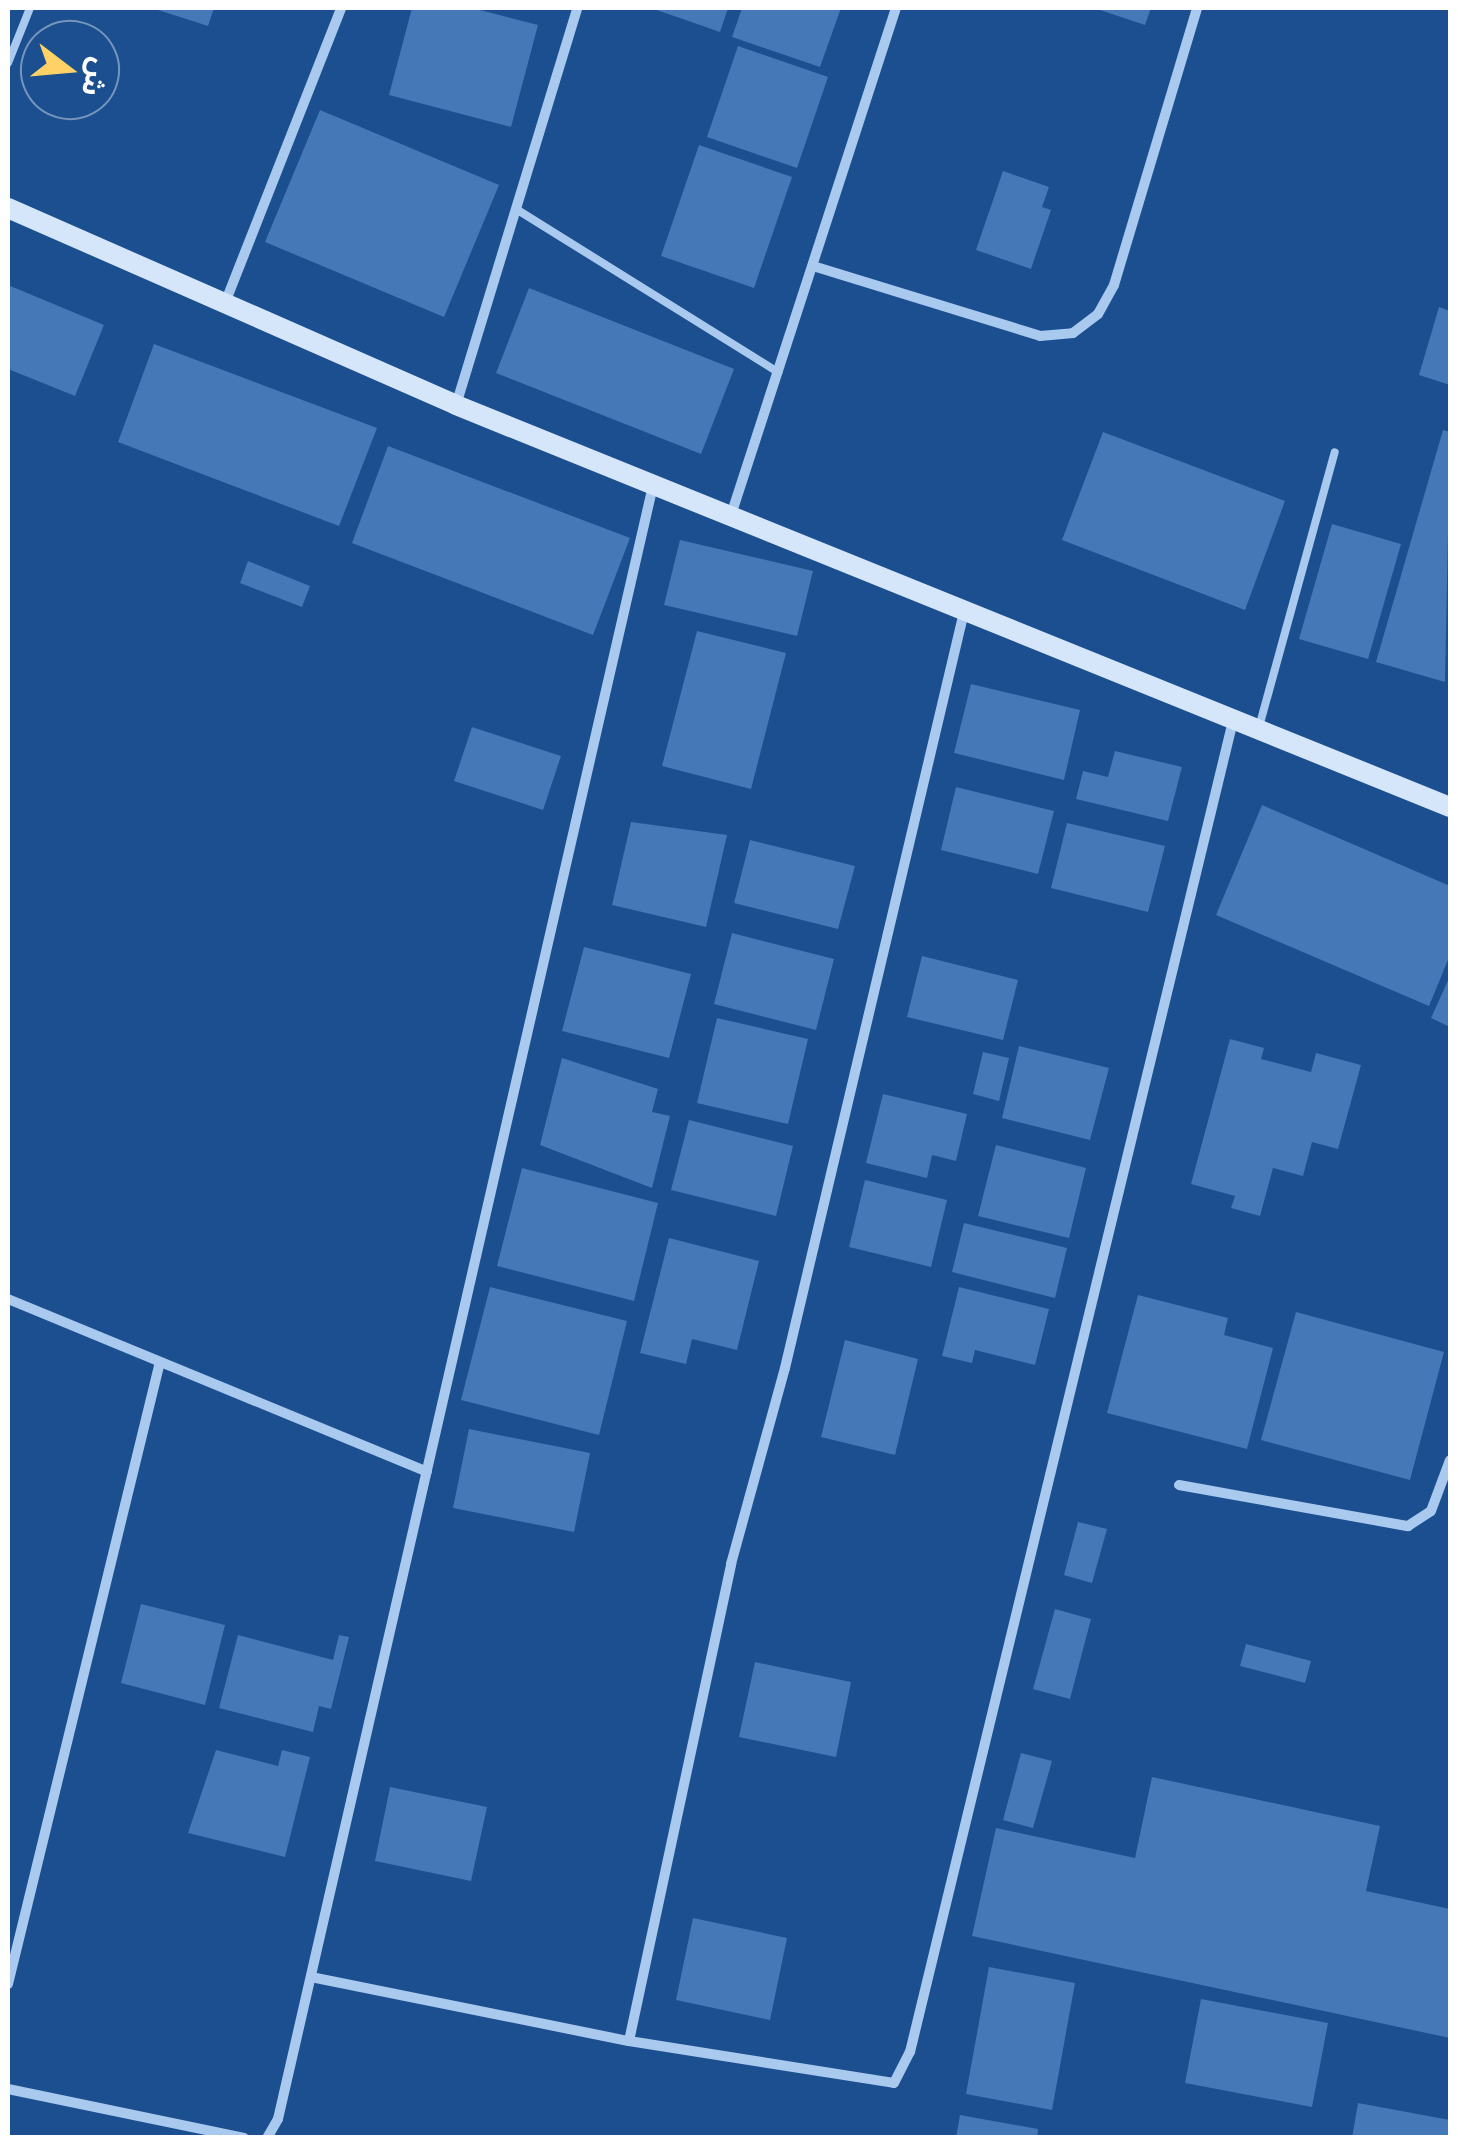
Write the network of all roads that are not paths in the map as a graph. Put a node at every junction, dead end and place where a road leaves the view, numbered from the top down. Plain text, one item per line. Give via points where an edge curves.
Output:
1 (30, 8) edge
2 (341, 8) edge
3 (577, 8) edge
4 (896, 8) edge
5 (1196, 8) edge
6 (8, 63) edge
7 (8, 208) edge
8 (516, 209) junction
9 (813, 266) junction
10 (225, 303) junction
11 (778, 372) junction
12 (456, 405) junction
13 (1335, 452) dead end
14 (654, 484) junction
15 (732, 512) junction
16 (964, 612) junction
17 (1232, 725) junction
18 (1258, 734) junction
19 (1450, 808) edge
20 (8, 1299) edge
21 (160, 1362) junction
22 (1450, 1460) edge
23 (427, 1472) junction
24 (1179, 1485) dead end
25 (311, 1977) junction
26 (8, 1984) edge
27 (629, 2041) junction
28 (8, 2090) edge
29 (244, 2138) edge
30 (267, 2138) edge

1 - 6 lane
2 - 10 street
3 - 8 street
4 - 9 street
5 - 9 street via 1114,285 1098,314 1073,332 1040,336
7 - 10 street
8 - 11 lane
8 - 12 street
9 - 11 street
10 - 12 street
11 - 15 street
12 - 14 street
13 - 18 lane
14 - 15 street
14 - 23 street
15 - 16 street
16 - 17 street
16 - 27 street via 785,1368 731,1564
17 - 18 street
17 - 27 street via 910,2052 894,2084
18 - 19 street
20 - 21 street
21 - 23 street
21 - 26 street
22 - 24 street via 1430,1510 1408,1526
23 - 25 street
25 - 27 street
25 - 30 street
28 - 29 street

